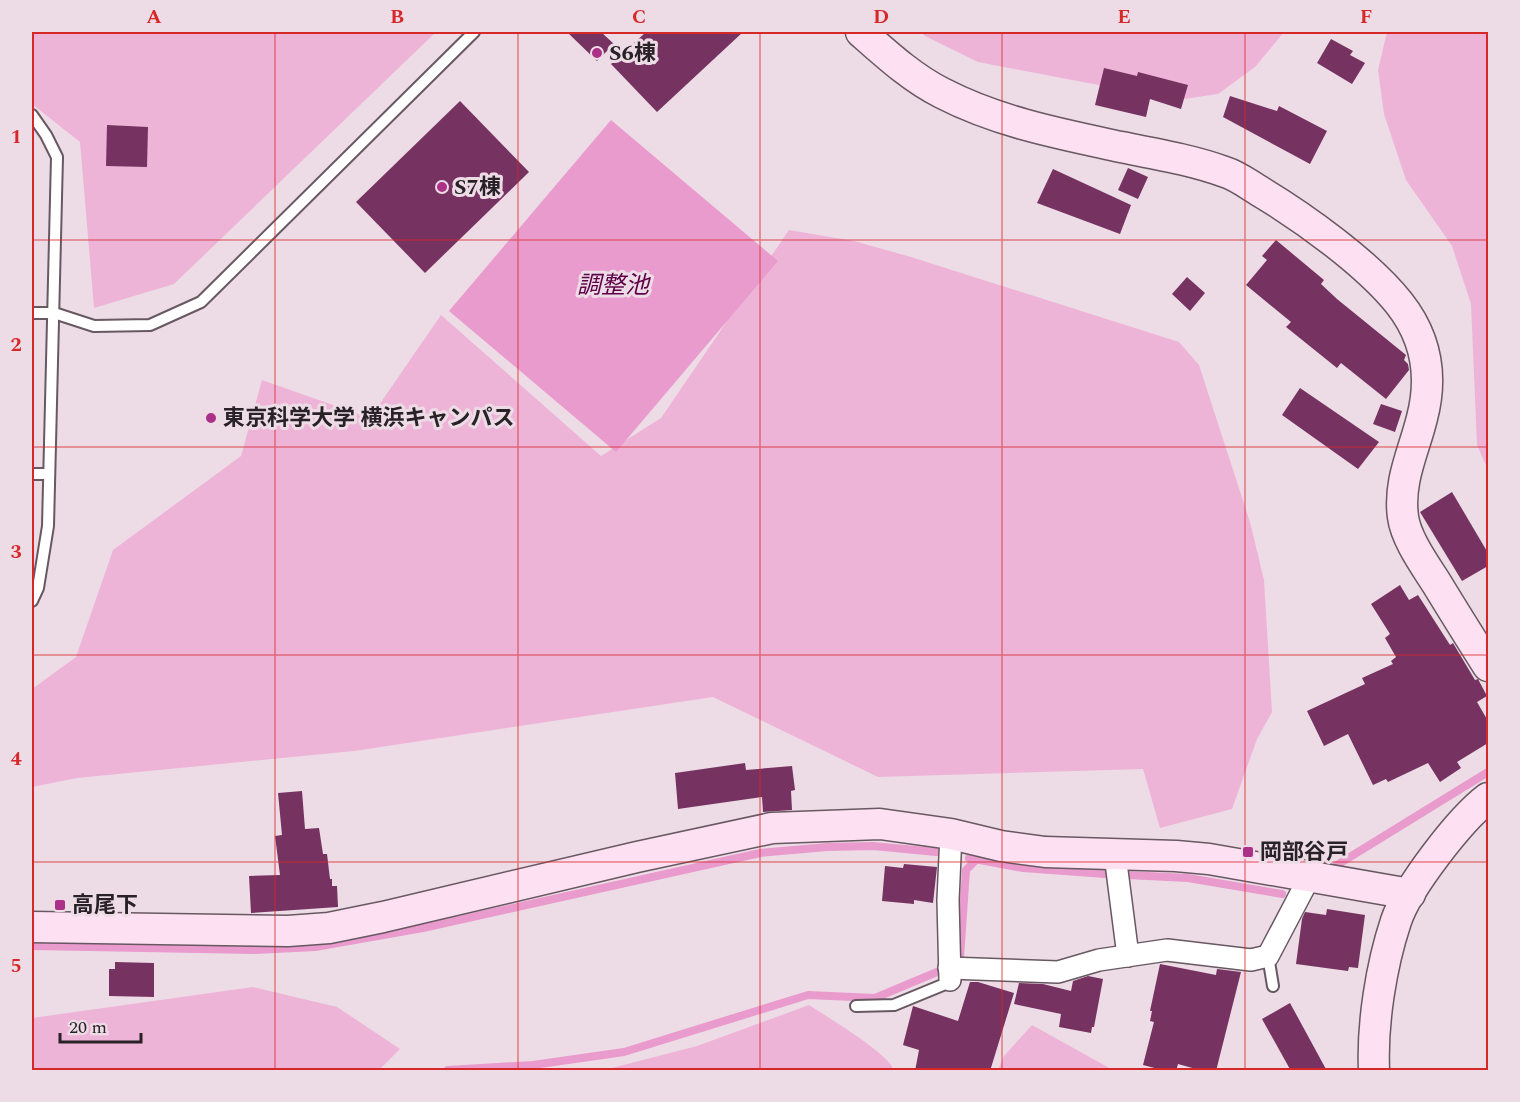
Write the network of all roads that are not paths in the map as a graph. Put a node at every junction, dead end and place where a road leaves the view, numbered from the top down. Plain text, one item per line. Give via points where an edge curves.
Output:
1 (474, 32) edge
2 (861, 32) edge
3 (32, 115) edge
4 (32, 313) edge
5 (54, 313) junction
6 (32, 474) edge
7 (48, 474) junction
8 (32, 601) edge
9 (1488, 666) edge
10 (1488, 798) edge
11 (951, 834) junction
12 (1115, 855) junction
13 (1310, 878) junction
14 (1410, 894) junction
15 (32, 927) edge
16 (1128, 956) junction
17 (1268, 956) junction
18 (950, 975) junction
19 (1272, 986) dead end
20 (856, 1006) dead end
21 (1374, 1071) edge

1 - 5 lane via 201,302 150,325 94,326
2 - 9 street via 893,61 941,93 1001,118 1229,173 1285,207 1359,263 1399,303 1417,333 1426,358 1428,382 1423,417 1402,490 1403,519 1416,552
3 - 5 lane via 57,157
4 - 5 lane
5 - 7 lane
6 - 7 lane
7 - 8 lane via 48,526 38,588
10 - 14 street via 1447,840
11 - 12 street via 1034,851
11 - 15 street via 880,824 772,828 329,928 288,931
11 - 18 street
12 - 13 street via 1176,856
12 - 16 street
13 - 14 street
13 - 17 street
14 - 21 street via 1396,920 1385,963
16 - 17 street via 1167,950 1251,960
16 - 18 street via 1058,972
17 - 19 lane
18 - 20 lane via 894,1005

